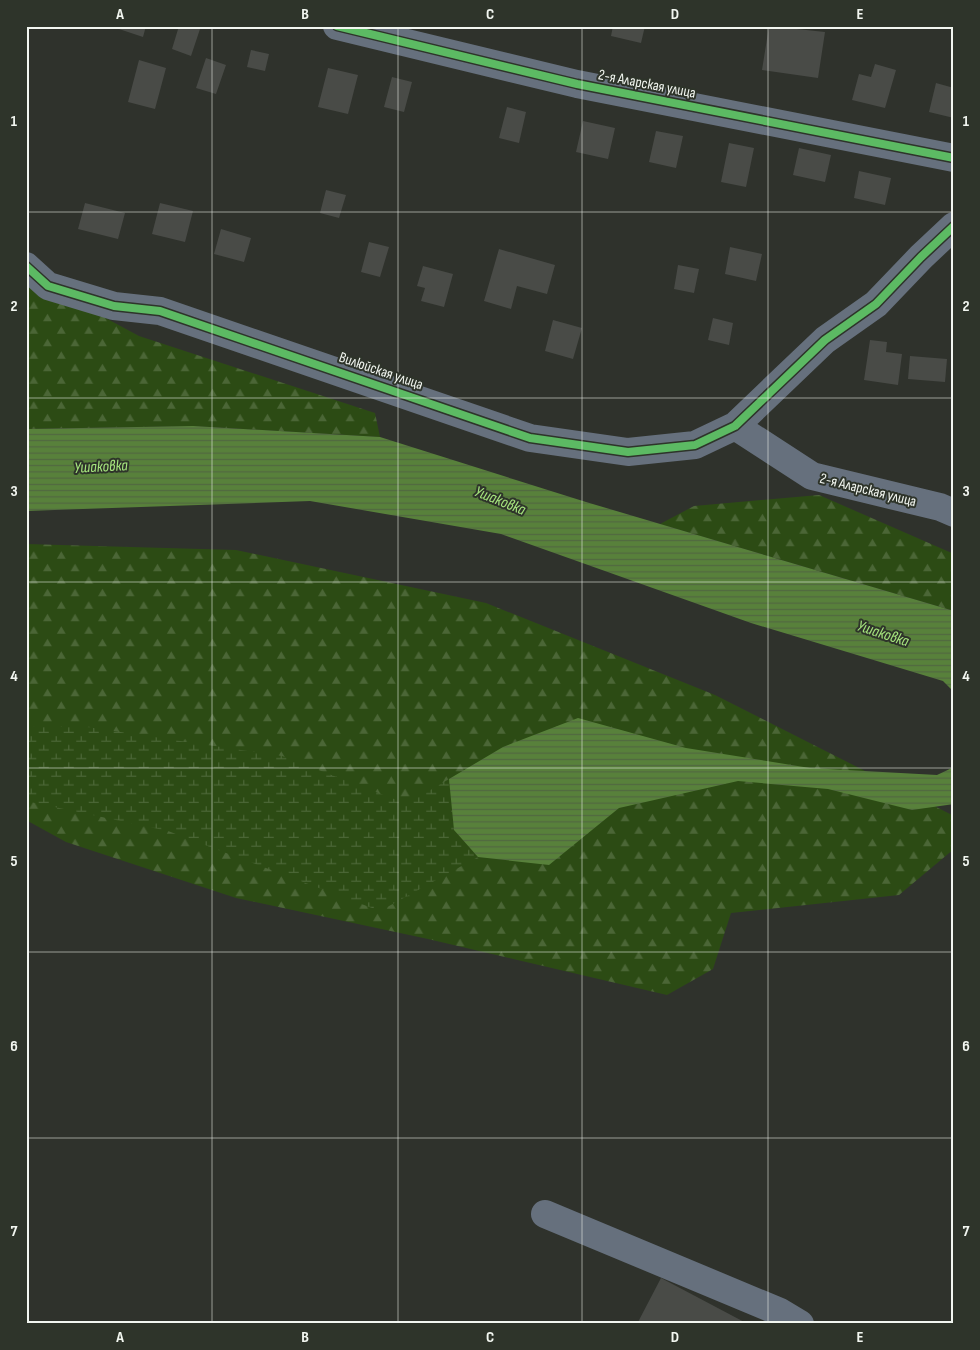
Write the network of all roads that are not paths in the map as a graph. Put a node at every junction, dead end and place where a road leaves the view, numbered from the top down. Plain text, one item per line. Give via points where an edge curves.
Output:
1 (337, 26) edge
2 (954, 158) edge
3 (954, 226) edge
4 (26, 266) edge
5 (735, 426) junction
6 (954, 513) edge
7 (545, 1214) dead end
8 (800, 1324) edge

1 - 2 street, 2-я Аларская улица via 577,84
3 - 5 street, Вилюйская улица via 876,304 825,340
4 - 5 street, Вилюйская улица via 48,286 114,306 160,311 530,438 628,452 695,445
5 - 6 street, 2-я Аларская улица via 812,476
7 - 8 street via 780,1312

